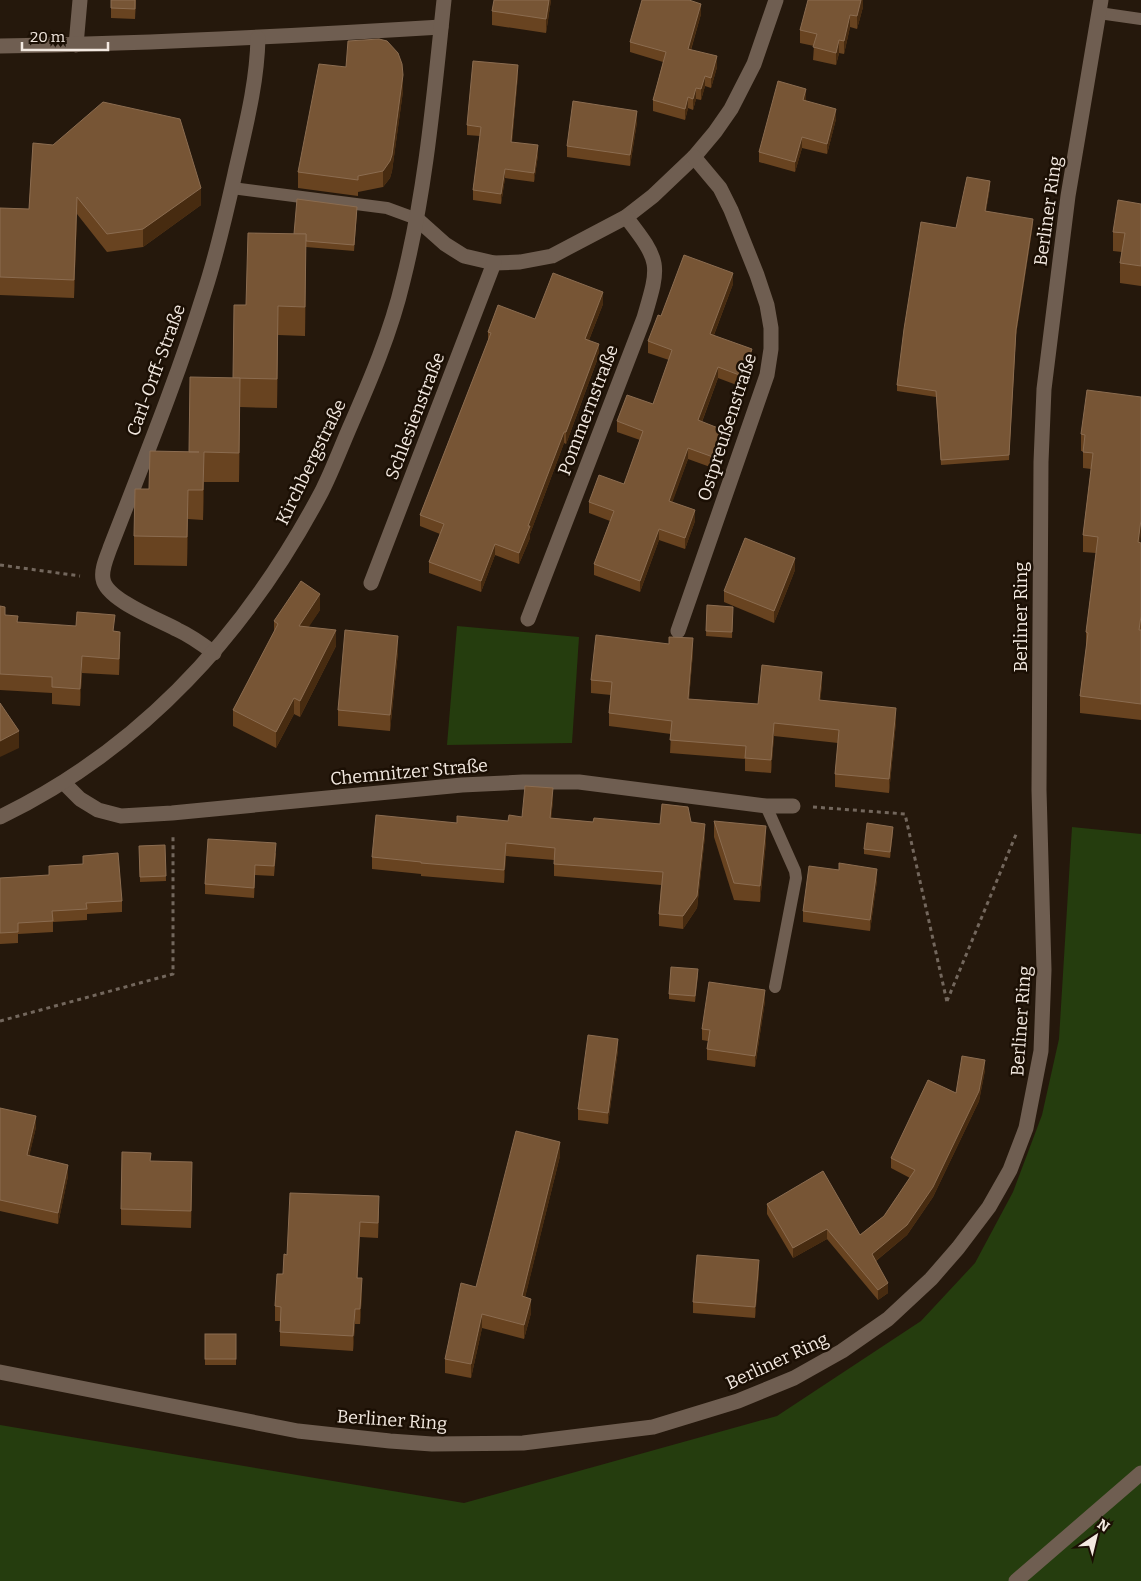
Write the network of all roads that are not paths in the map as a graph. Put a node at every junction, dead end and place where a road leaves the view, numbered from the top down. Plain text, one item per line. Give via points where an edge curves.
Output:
1 (80, 0) edge
2 (444, 0) edge
3 (776, 0) edge
4 (1100, 7) edge
5 (1141, 19) edge
6 (441, 27) junction
7 (258, 38) junction
8 (76, 45) junction
9 (0, 46) edge
10 (694, 157) junction
11 (232, 188) junction
12 (626, 217) junction
13 (417, 219) junction
14 (494, 263) junction
15 (371, 583) dead end
16 (528, 619) dead end
17 (678, 631) dead end
18 (214, 653) junction
19 (64, 783) junction
20 (766, 806) junction
21 (793, 806) road end
22 (0, 818) edge
23 (775, 987) dead end
24 (0, 1372) edge
25 (1141, 1472) edge
26 (1016, 1581) edge

1 - 8 street
2 - 6 street, Kirchbergstraße
3 - 10 street via 754,64 735,102
4 - 5 lane
4 - 24 street, Berliner Ring via 1068,196 1044,389 1039,781 1044,970 1041,1051 1026,1128 1010,1170 989,1207 958,1248 931,1279 888,1319 842,1351 794,1378 738,1402 653,1427 523,1442 432,1444 298,1431
6 - 7 street
6 - 13 street, Kirchbergstraße
7 - 8 street
7 - 11 street, Carl-Orff-Straße via 254,92
8 - 9 street
10 - 12 street
10 - 17 street, Ostpreußenstraße via 720,188 731,210 767,305 771,349 767,375
11 - 13 lane via 388,208
11 - 18 street, Carl-Orff-Straße via 206,288 110,548 103,579 110,591 126,604 177,629
12 - 14 street via 552,256
12 - 16 street, Pommernstraße via 653,256 654,285
13 - 14 street via 464,256
13 - 18 street, Kirchbergstraße via 386,340 322,490 266,584
14 - 15 street, Schlesienstraße
18 - 19 street, Kirchbergstraße via 140,725
19 - 20 street, Chemnitzer Straße via 80,799 98,810 121,816 523,782 579,782
19 - 22 street, Kirchbergstraße
20 - 21 street, Chemnitzer Straße
20 - 23 lane via 796,878
25 - 26 street

